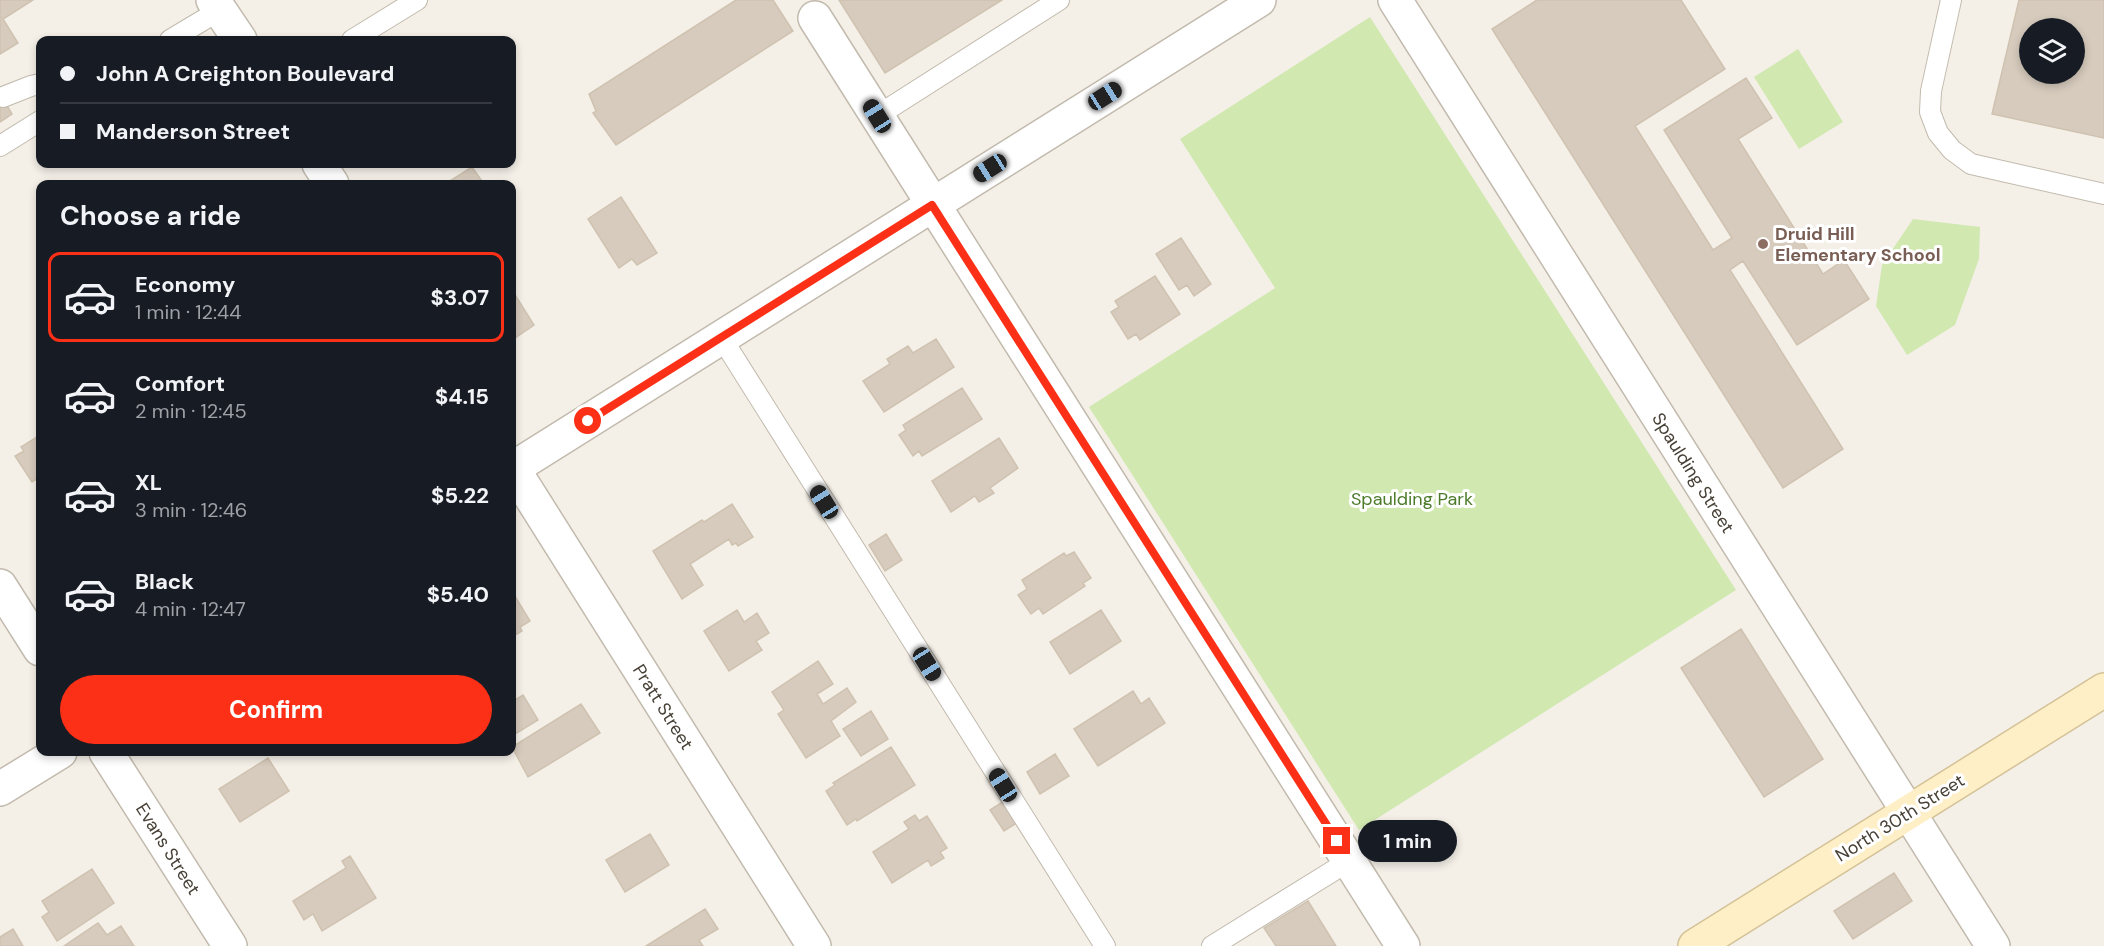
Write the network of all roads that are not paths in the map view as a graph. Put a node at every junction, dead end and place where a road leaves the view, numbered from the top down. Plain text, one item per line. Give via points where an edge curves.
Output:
1 (417, 0) edge
2 (1059, 0) edge
3 (1259, 0) edge
4 (1395, 0) edge
5 (1951, 0) edge
6 (217, 5) edge
7 (810, 9) edge
8 (175, 36) edge
9 (237, 36) edge
10 (358, 36) edge
11 (36, 85) edge
12 (3, 97) dead end
13 (877, 116) junction
14 (36, 124) edge
15 (0, 146) edge
16 (2104, 194) edge
17 (932, 205) junction
18 (721, 338) junction
19 (516, 466) edge
20 (516, 474) edge
21 (0, 586) edge
22 (36, 643) edge
23 (2104, 690) edge
24 (54, 756) edge
25 (109, 756) edge
26 (0, 789) edge
27 (1908, 813) junction
28 (1349, 861) junction
29 (230, 946) edge
30 (814, 946) edge
31 (1105, 946) edge
32 (1212, 946) edge
33 (1403, 946) edge
34 (1695, 946) edge
35 (1993, 946) edge

1 - 10 lane
2 - 13 lane
3 - 17 street
4 - 27 street, Spaulding Street
5 - 16 lane via 1931,92 1930,112 1938,133 1971,164
6 - 8 lane
6 - 9 street
7 - 13 street
11 - 12 lane
13 - 17 street
14 - 15 lane
17 - 18 street
17 - 28 street
18 - 19 street
18 - 31 lane
20 - 30 street, Pratt Street
21 - 22 street
23 - 27 main road, North 30th Street
24 - 26 street
25 - 29 street, Evans Street
27 - 34 main road, North 30th Street
27 - 35 street, Spaulding Street
28 - 32 lane
28 - 33 street

